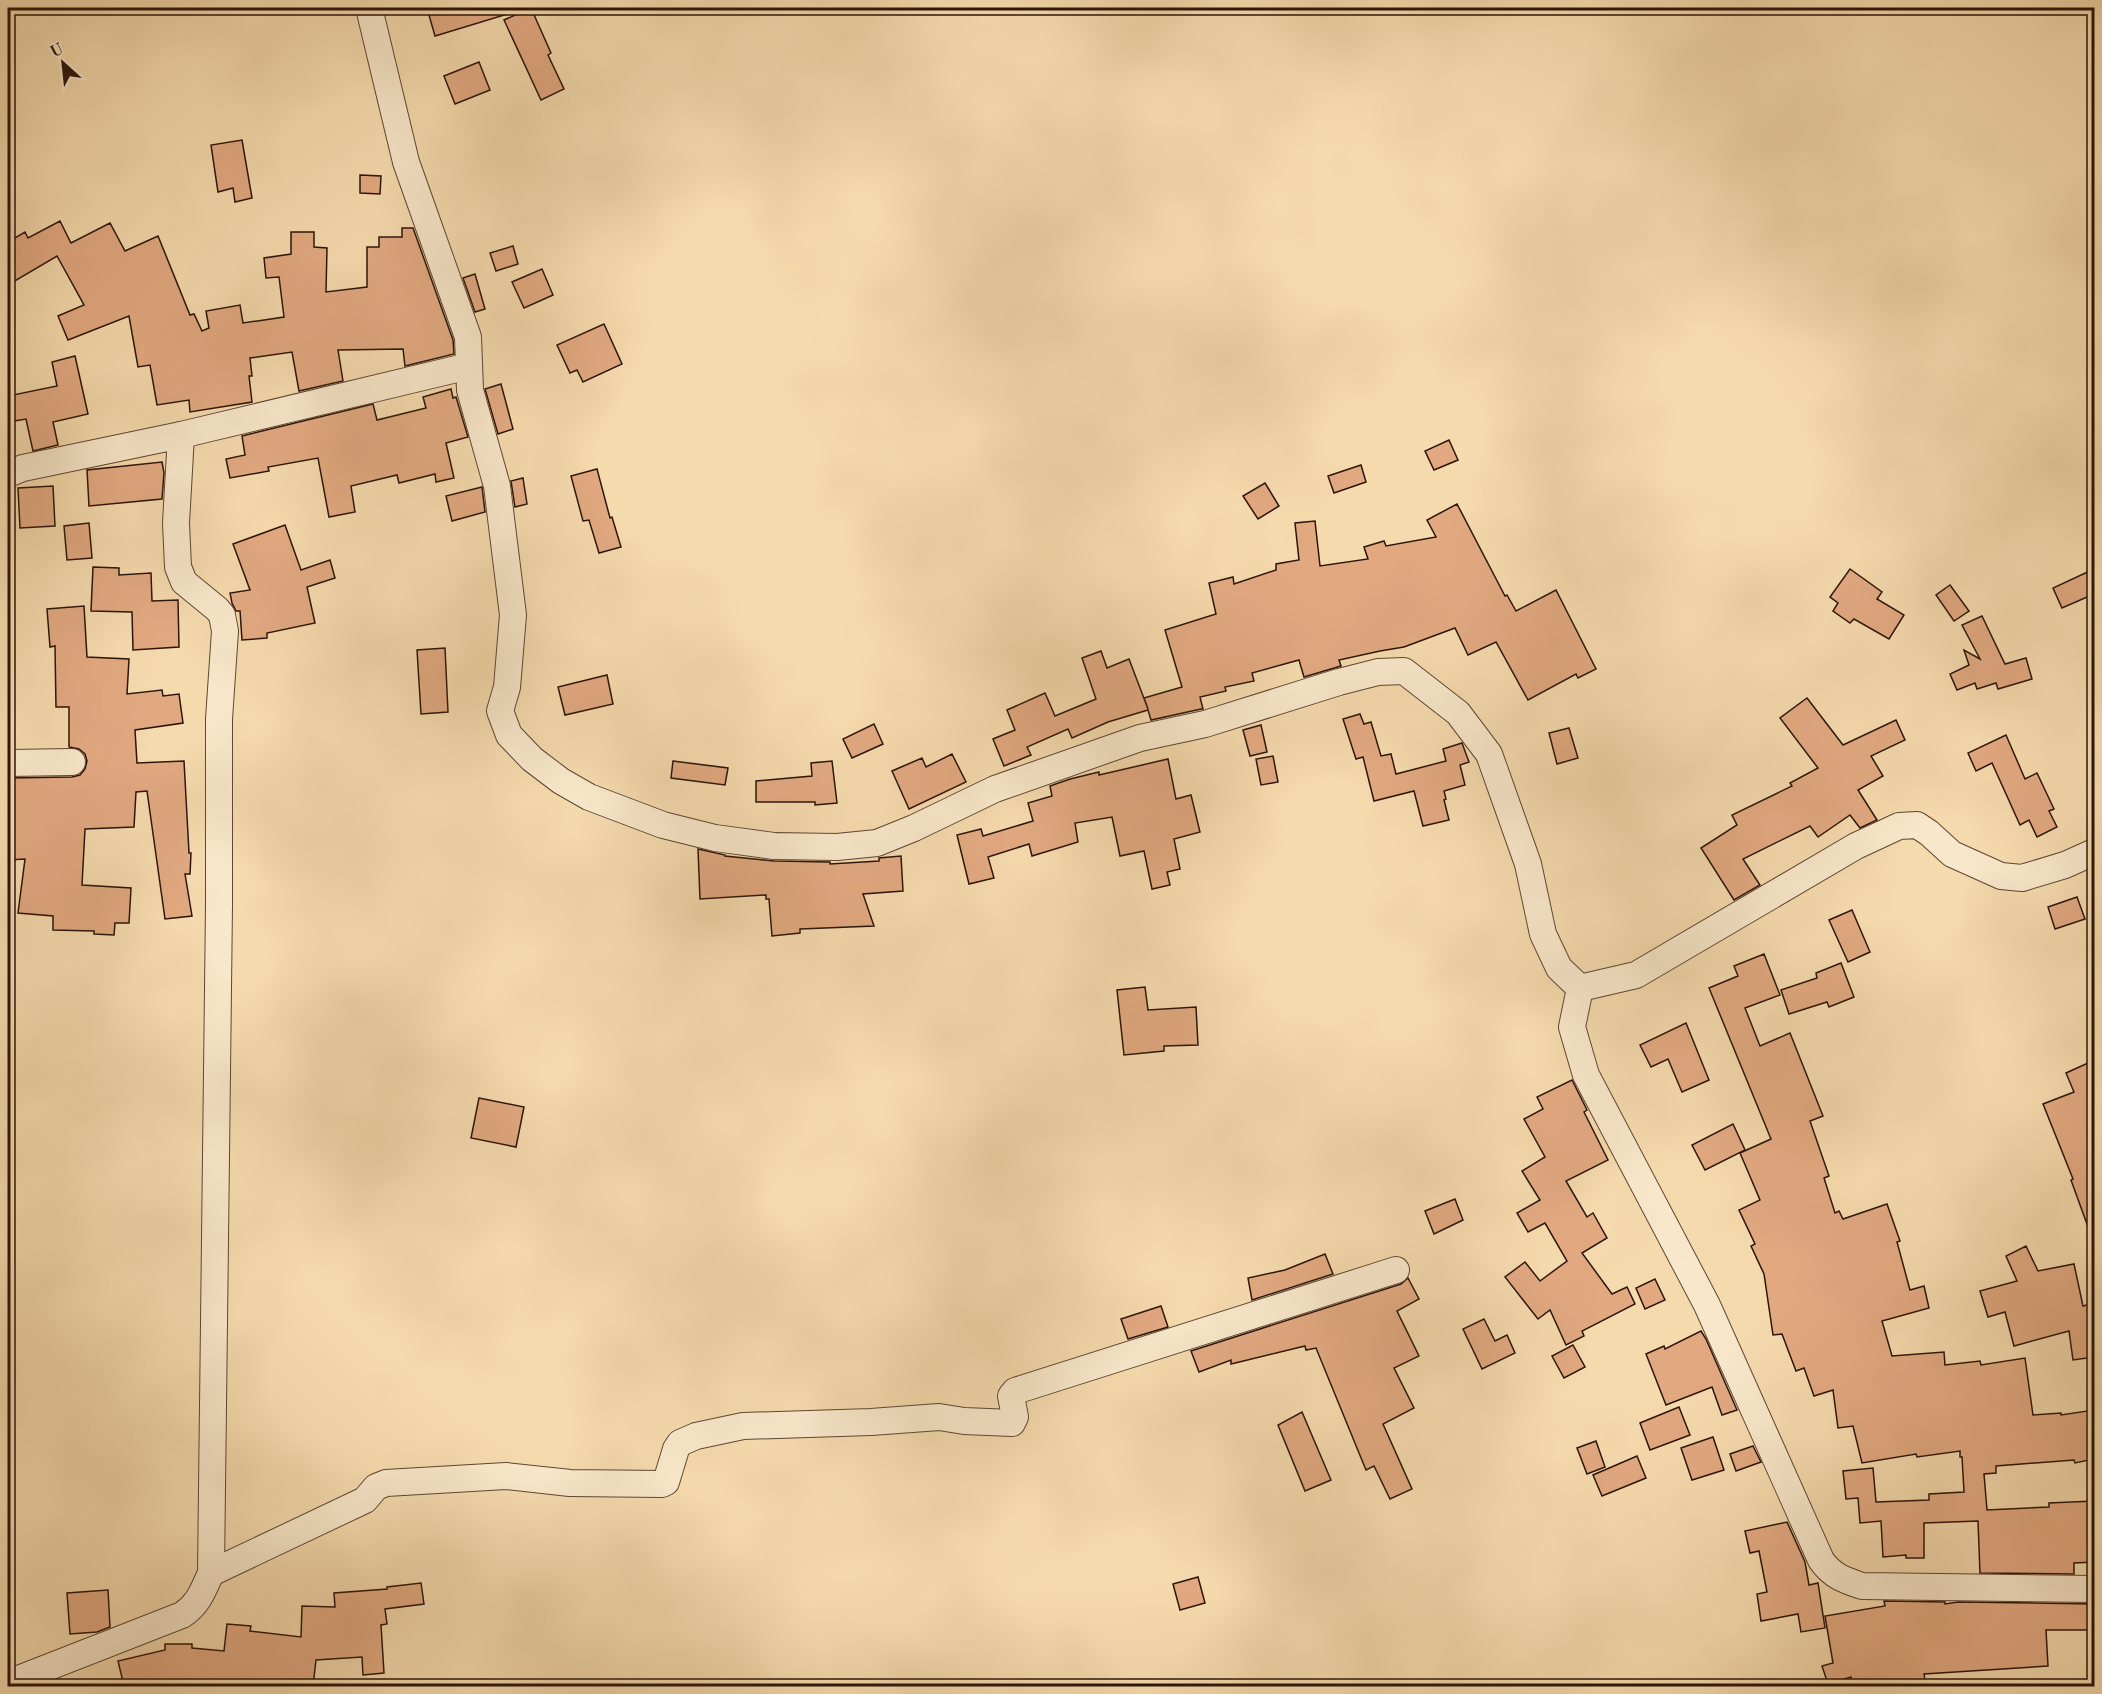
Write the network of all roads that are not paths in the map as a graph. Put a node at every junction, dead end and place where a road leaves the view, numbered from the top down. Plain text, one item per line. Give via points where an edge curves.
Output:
1 (369, 8) edge
2 (469, 366) junction
3 (181, 435) junction
4 (8, 474) edge
5 (72, 762) dead end
6 (8, 764) edge
7 (2094, 852) edge
8 (1580, 988) junction
9 (1396, 1270) dead end
10 (211, 1573) junction
11 (2094, 1589) edge
12 (8, 1683) edge

1 - 2 street via 406,162 468,337
2 - 3 street
2 - 8 street via 470,390 497,486 513,615 507,687 500,711 509,735 532,759 579,792 663,825 715,838 774,846 877,843 995,789 1140,738 1205,724 1368,674 1404,671 1458,713 1489,754 1528,864 1543,933 1559,968
3 - 4 street
3 - 10 street via 178,567 184,582 222,615 225,632 219,719
5 - 6 street
7 - 8 street via 2022,878 2001,876 1952,854 1917,825 1899,826 1856,846 1636,975
8 - 11 street via 1572,1027 1586,1075 1707,1305 1828,1571 1862,1586
9 - 10 street via 1015,1391 1011,1396 1016,1417 1012,1423 939,1417 743,1426 681,1443 662,1484 570,1483 506,1476 386,1482 365,1500
10 - 12 street via 199,1601 182,1615

